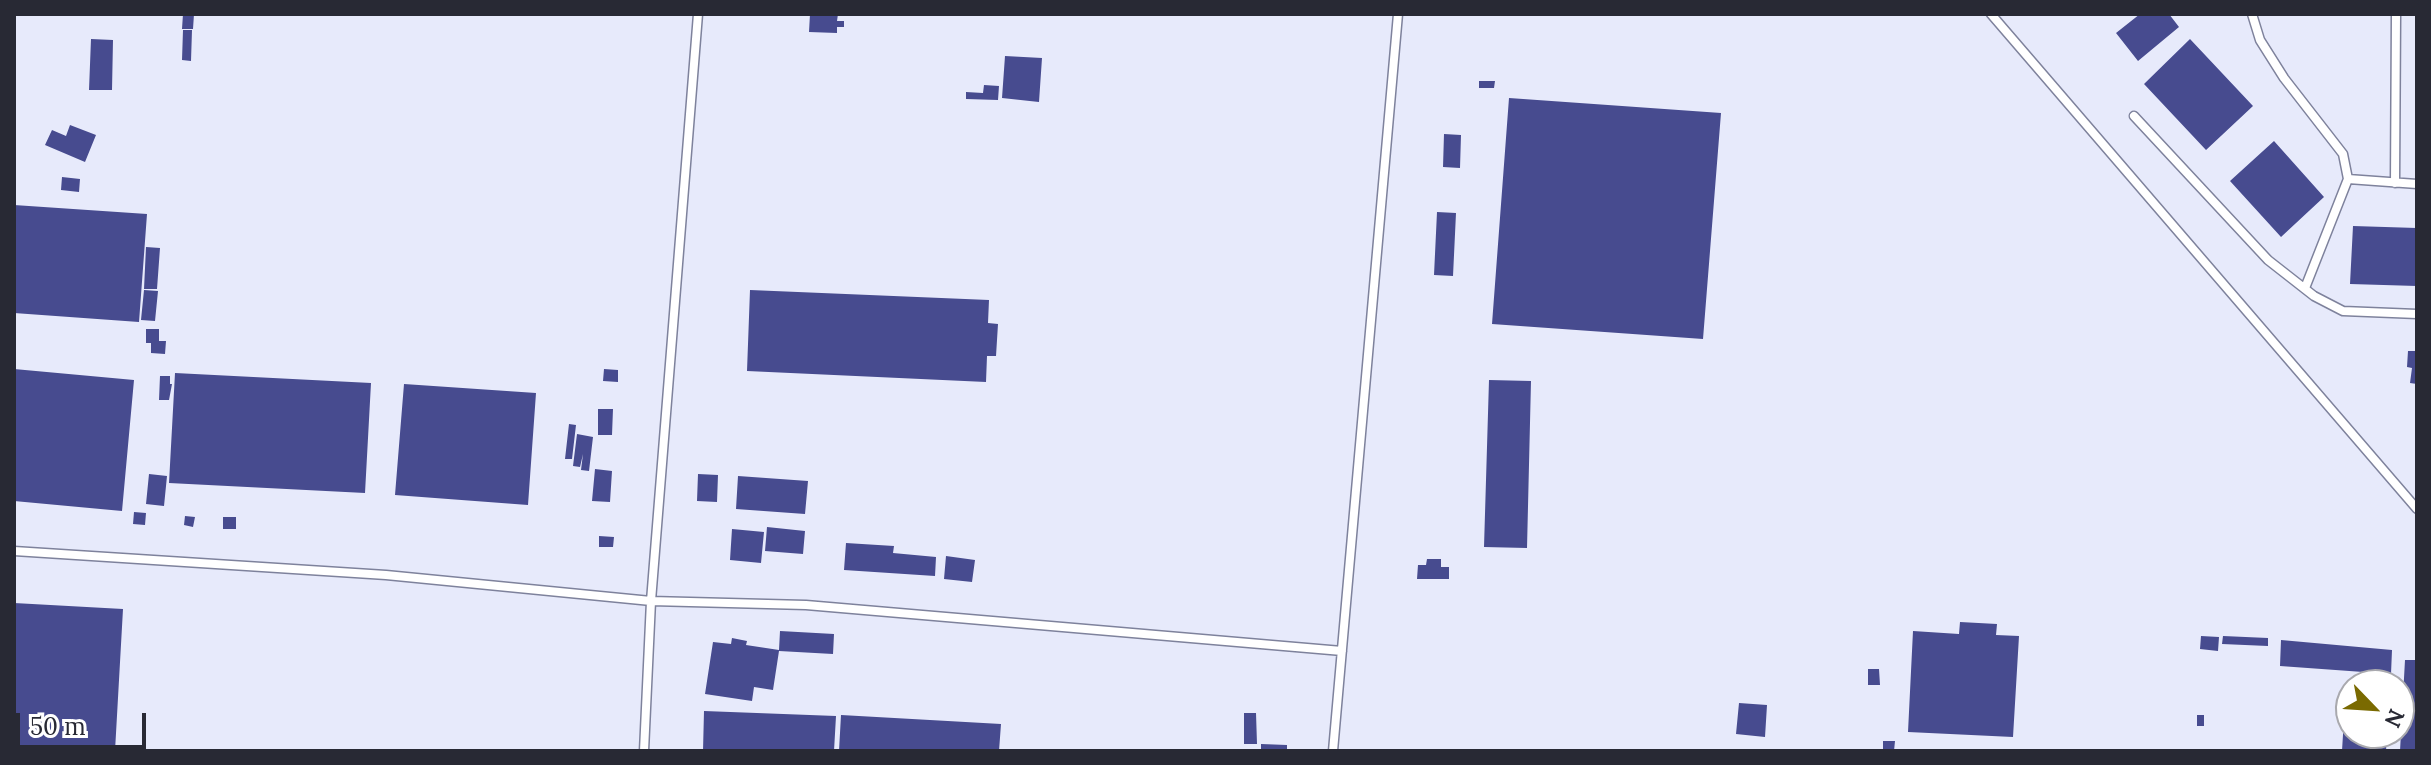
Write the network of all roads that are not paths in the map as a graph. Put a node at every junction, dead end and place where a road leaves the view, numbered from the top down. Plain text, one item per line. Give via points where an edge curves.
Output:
1 (698, 14) edge
2 (1398, 14) edge
3 (1991, 14) edge
4 (2252, 14) edge
5 (2396, 14) edge
6 (2134, 116) dead end
7 (2348, 179) junction
8 (2395, 183) junction
9 (2417, 184) edge
10 (2305, 288) junction
11 (2417, 314) edge
12 (2417, 509) edge
13 (14, 551) edge
14 (651, 601) junction
15 (1342, 651) junction
16 (644, 751) edge
17 (1333, 751) edge

1 - 14 lane
2 - 15 lane
3 - 12 lane
4 - 7 lane via 2260,40 2284,78 2343,154
5 - 8 lane
6 - 10 lane via 2268,260
7 - 8 lane
7 - 10 lane
8 - 9 lane
10 - 11 lane via 2343,311
13 - 14 lane via 371,574
14 - 15 lane via 806,605
14 - 16 lane
15 - 17 lane

